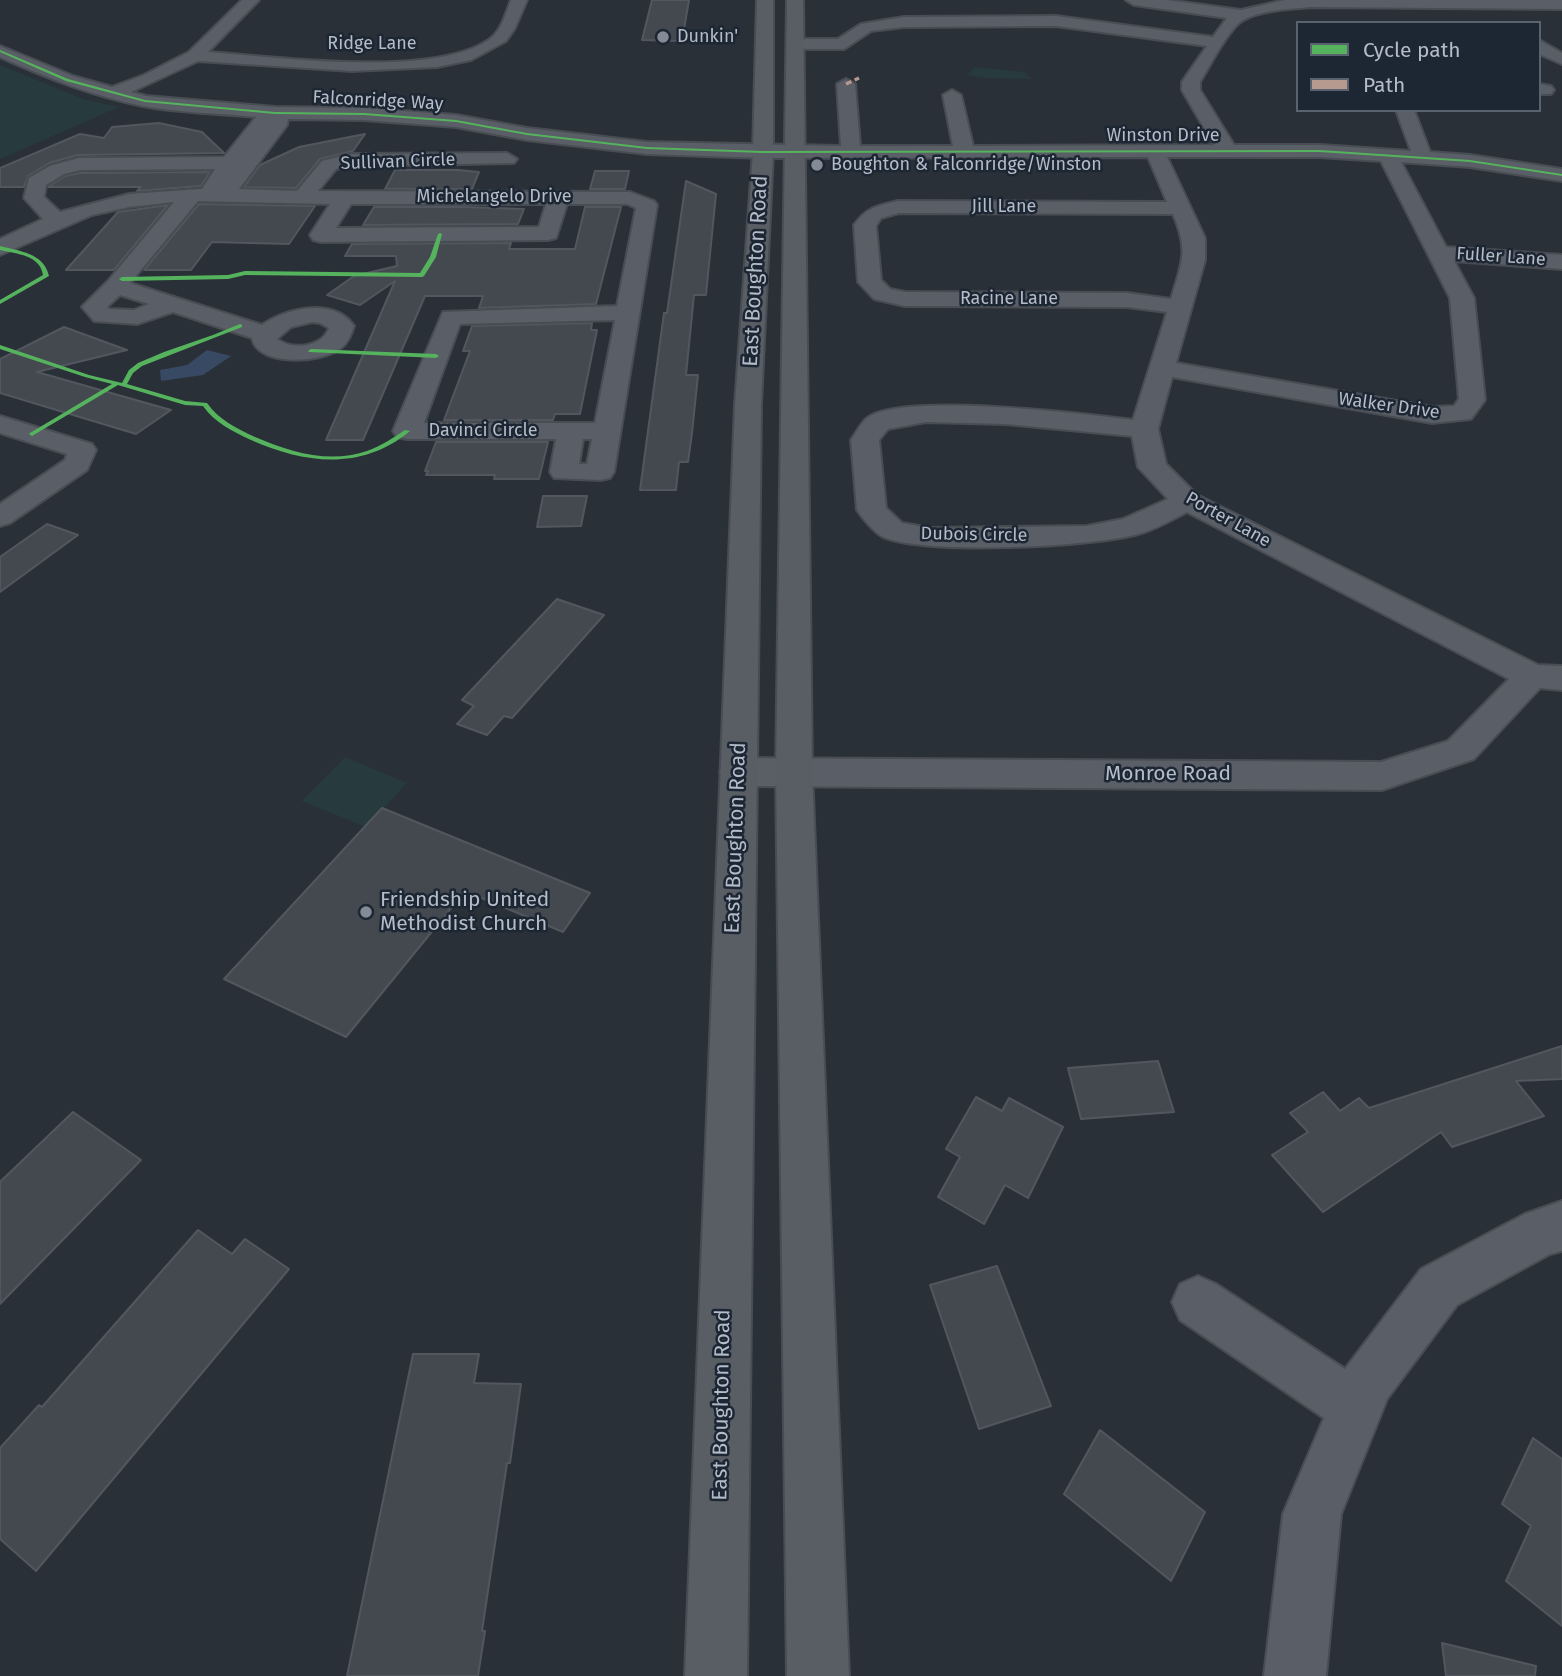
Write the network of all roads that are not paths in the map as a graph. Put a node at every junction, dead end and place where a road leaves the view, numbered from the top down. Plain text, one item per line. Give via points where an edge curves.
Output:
1 (251, 0) edge
2 (519, 0) edge
3 (765, 0) edge
4 (795, 0) edge
5 (1140, 0) edge
6 (1414, 2) edge
7 (1490, 4) junction
8 (1562, 4) edge
9 (1249, 13) junction
10 (1290, 20) dead end
11 (1510, 21) edge
12 (1216, 43) junction
13 (795, 44) junction
14 (844, 44) junction
15 (1541, 47) edge
16 (0, 51) edge
17 (195, 56) junction
18 (1562, 59) edge
19 (113, 93) junction
20 (952, 95) dead end
21 (1406, 112) edge
22 (275, 113) junction
23 (779, 152) junction
24 (851, 152) junction
25 (964, 152) junction
26 (1155, 152) junction
27 (1228, 152) junction
28 (1387, 154) junction
29 (1422, 156) junction
30 (522, 159) junction
31 (229, 163) junction
32 (1562, 175) edge
33 (215, 194) junction
34 (192, 195) junction
35 (303, 196) junction
36 (502, 197) junction
37 (559, 197) junction
38 (344, 198) junction
39 (1182, 208) junction
40 (56, 220) junction
41 (0, 248) edge
42 (1439, 253) junction
43 (867, 257) joint
44 (1562, 262) edge
45 (116, 286) junction
46 (172, 304) junction
47 (1179, 307) junction
48 (627, 313) junction
49 (265, 334) dead end
50 (1163, 368) junction
51 (4, 429) edge
52 (1144, 429) junction
53 (571, 431) junction
54 (606, 432) junction
55 (1187, 501) junction
56 (0, 517) edge
57 (1547, 677) edge
58 (737, 772) junction
59 (794, 772) junction
60 (1562, 1226) edge
61 (1198, 1301) dead end
62 (1356, 1408) junction
63 (716, 1676) edge
64 (818, 1676) edge
65 (1295, 1676) edge

1 - 17 street
2 - 17 street, Ridge Lane via 495,43 451,59 389,66
3 - 23 main road, East Boughton Road
4 - 13 main road, East Boughton Road
5 - 9 street
6 - 7 street
6 - 9 street via 1312,2
7 - 8 street
7 - 11 street
9 - 10 street
9 - 12 street via 1231,22
12 - 14 street via 1067,22 918,22 867,27 846,38
12 - 27 street via 1194,74 1191,90
13 - 14 street
13 - 23 main road, East Boughton Road
14 - 24 street via 854,51
15 - 18 street
16 - 19 street, Falconridge Way via 67,80
17 - 19 street
19 - 22 street, Falconridge Way via 145,101
20 - 25 street
21 - 29 street
22 - 30 street, Falconridge Way via 456,121
22 - 31 street via 262,121
22 - 33 street via 279,121 229,188
23 - 24 street, Winston Drive
23 - 30 street, Falconridge Way via 647,148
23 - 58 main road, East Boughton Road via 748,405
23 - 59 main road, East Boughton Road
24 - 25 street, Winston Drive
25 - 26 street, Winston Drive
26 - 27 street, Winston Drive
26 - 39 street, Porter Lane
27 - 28 street, Winston Drive
28 - 29 street, Winston Drive
28 - 42 street, Walker Drive
29 - 32 street, Winston Drive
30 - 35 street, Sullivan Circle via 351,160 329,165
30 - 36 street via 516,189
31 - 33 street via 211,187
31 - 40 street via 79,164 57,170 36,182 34,198
33 - 34 street, Michelangelo Drive
33 - 35 street, Michelangelo Drive
34 - 40 street, Michelangelo Drive via 99,206
34 - 45 street
35 - 38 street, Michelangelo Drive
36 - 37 street, Michelangelo Drive
36 - 38 street, Michelangelo Drive
37 - 38 street via 548,233 321,235
37 - 48 street, Michelangelo Drive via 630,198 647,205
39 - 43 street, Jill Lane via 898,207 874,214 865,225
39 - 47 street, Porter Lane via 1194,238 1194,260
40 - 41 street, Michelangelo Drive
42 - 44 street, Fuller Lane
42 - 50 street, Walker Drive via 1462,298 1472,400 1462,414 1432,415
43 - 47 street, Racine Lane via 870,282 882,293 905,299 1127,300
45 - 46 street
45 - 46 street via 94,307 102,316 137,317
46 - 49 street
47 - 50 street, Porter Lane
48 - 53 street, Davinci Circle via 452,317 407,431
48 - 54 street, Michelangelo Drive
50 - 52 street, Porter Lane
51 - 56 street via 82,450 77,464
52 - 55 street, Porter Lane via 1152,467
52 - 55 street, Dubois Circle via 1057,417 911,415 878,423 865,440 872,510 892,530 930,537 1087,535 1131,527
53 - 54 street, Davinci Circle
53 - 54 street, Michelangelo Drive via 564,472 600,472
55 - 57 street, Porter Lane
57 - 59 street, Monroe Road via 1461,750 1382,776
58 - 59 street, Monroe Road
58 - 63 main road, East Boughton Road
59 - 64 main road, East Boughton Road
60 - 62 street via 1542,1231 1440,1287 1367,1381
61 - 62 street
62 - 65 street via 1312,1514

